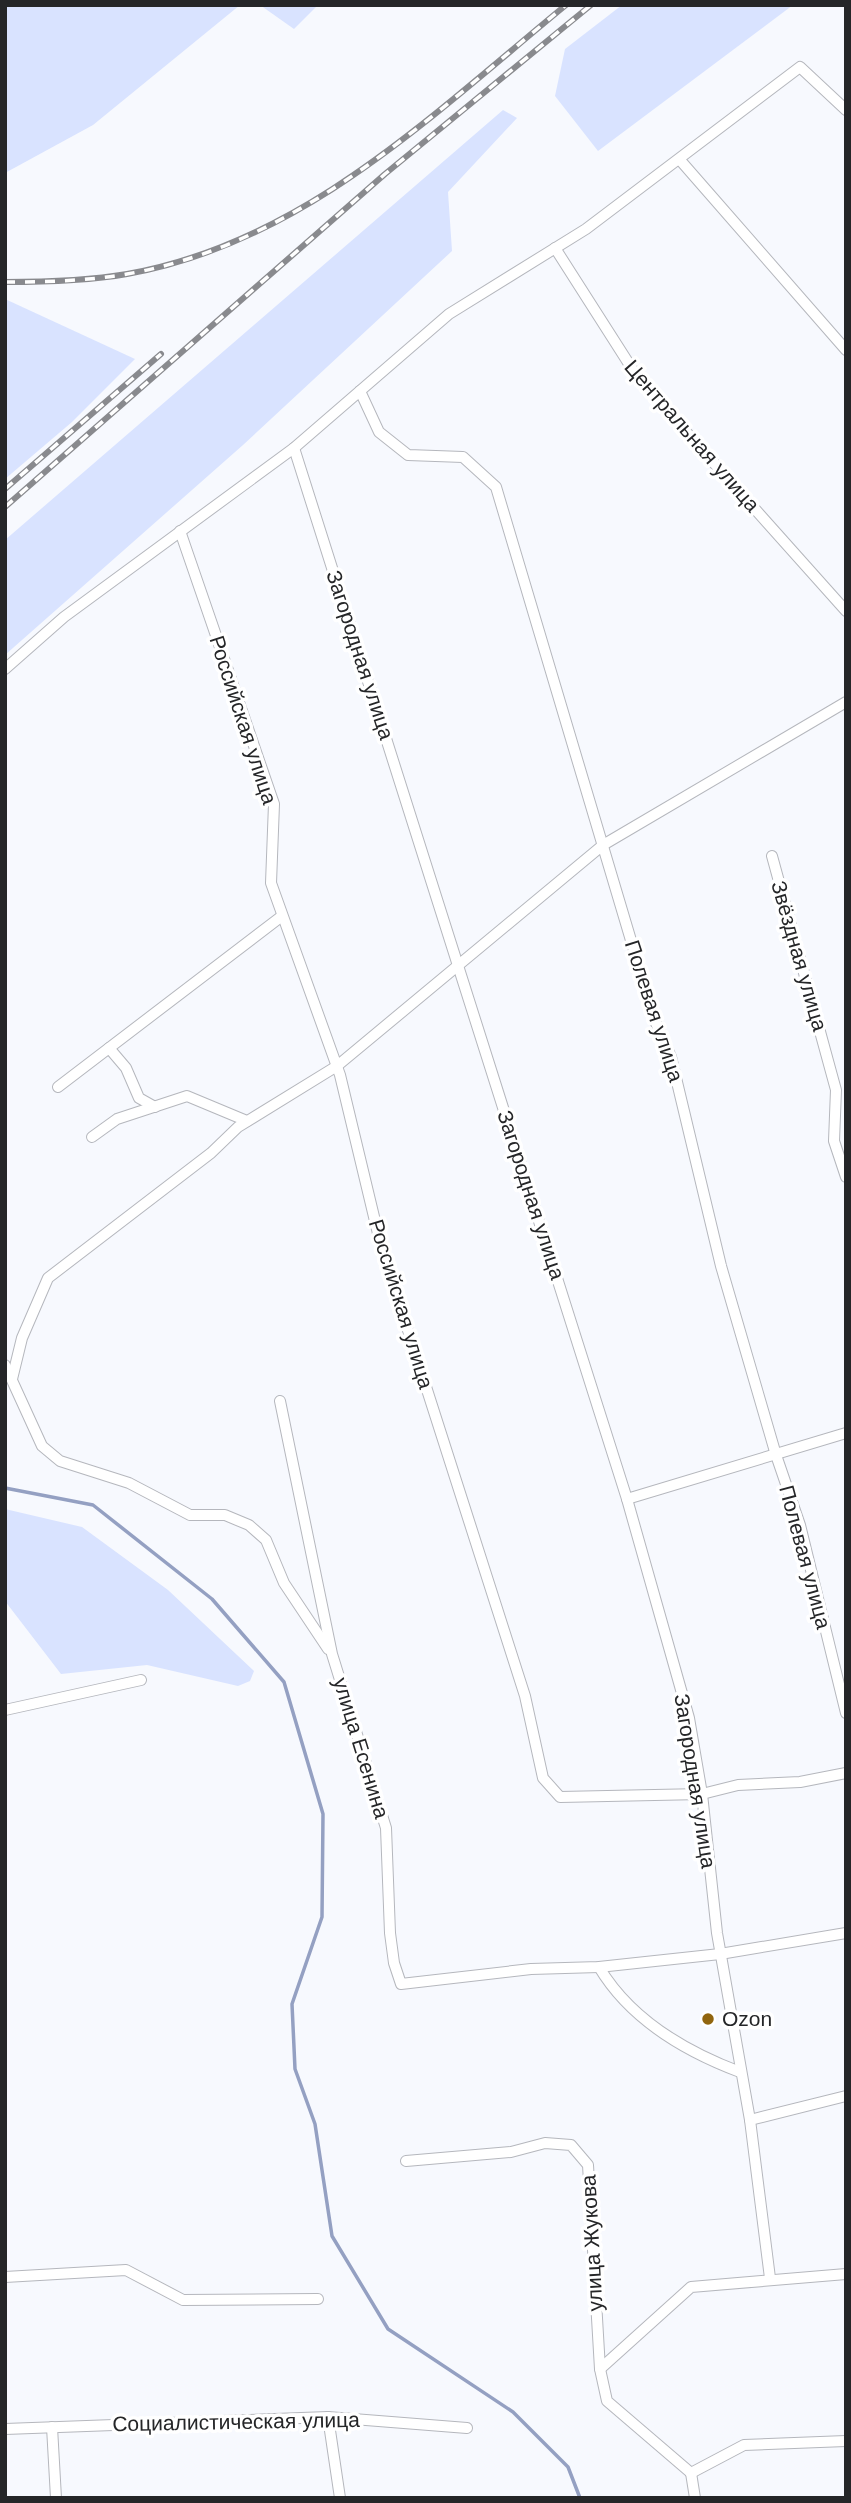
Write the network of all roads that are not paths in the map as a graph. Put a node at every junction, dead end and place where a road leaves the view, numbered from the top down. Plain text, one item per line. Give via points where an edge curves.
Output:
1 (846, 110) edge
2 (680, 160) junction
3 (555, 248) junction
4 (846, 350) edge
5 (360, 391) junction
6 (294, 448) junction
7 (180, 531) junction
8 (846, 611) edge
9 (5, 669) edge
10 (846, 702) edge
11 (603, 845) junction
12 (772, 856) dead end
13 (282, 916) junction
14 (458, 966) junction
15 (109, 1048) junction
16 (337, 1066) junction
17 (58, 1087) dead end
18 (155, 1107) junction
19 (247, 1121) junction
20 (92, 1137) dead end
21 (846, 1177) edge
22 (5, 1365) edge
23 (12, 1379) junction
24 (280, 1401) dead end
25 (846, 1433) edge
26 (776, 1455) junction
27 (627, 1499) junction
28 (332, 1654) junction
29 (141, 1680) dead end
30 (5, 1710) edge
31 (846, 1713) edge
32 (846, 1773) edge
33 (702, 1794) junction
34 (846, 1933) edge
35 (720, 1954) junction
36 (599, 1966) junction
37 (740, 2071) junction
38 (846, 2096) edge
39 (750, 2120) junction
40 (406, 2161) dead end
41 (846, 2274) edge
42 (5, 2277) edge
43 (769, 2278) junction
44 (318, 2300) dead end
45 (600, 2370) junction
46 (328, 2417) junction
47 (52, 2427) junction
48 (467, 2428) dead end
49 (5, 2429) edge
50 (846, 2441) edge
51 (691, 2473) junction
52 (56, 2498) edge
53 (340, 2498) edge
54 (695, 2498) edge

1 - 2 street via 800,67
2 - 3 street
2 - 4 street
3 - 5 street via 449,314
3 - 8 street, Центральная улица via 638,378
5 - 6 street
5 - 11 street, Полевая улица via 379,432 408,454 463,457 496,487
6 - 7 street
6 - 14 street, Загородная улица
7 - 9 street via 64,617
7 - 13 street, Российская улица via 274,804 271,883
10 - 11 street
11 - 14 street
11 - 26 street, Полевая улица via 655,1021 671,1057 721,1266
12 - 21 street, Звёздная улица via 836,1090 834,1141
13 - 15 street
13 - 16 street, Российская улица
14 - 16 street
14 - 27 street, Загородная улица
15 - 17 street
15 - 18 street via 126,1068 139,1098
16 - 19 street
16 - 33 street, Российская улица via 381,1246 525,1696 543,1778 561,1797
18 - 19 street via 187,1096
18 - 20 street via 117,1119
19 - 23 street via 48,1278 22,1338
22 - 23 street
23 - 28 street via 42,1446 60,1461 129,1483 190,1515 225,1516 249,1525 266,1540 284,1583
24 - 28 street, улица Есенина
25 - 26 street
26 - 27 street
26 - 31 street, Полевая улица via 800,1525
27 - 33 street, Загородная улица via 689,1718
28 - 36 street, улица Есенина via 386,1828 390,1933 401,1984
29 - 30 street
32 - 33 street, Российская улица via 800,1782 738,1785
33 - 35 street, Загородная улица
34 - 35 street, улица Есенина
35 - 36 street, улица Есенина
35 - 37 street
36 - 37 street via 614,1991 652,2027 712,2062
37 - 39 street
38 - 39 street
39 - 43 street
40 - 45 street, улица Жукова via 511,2152 545,2143 571,2145 587,2165
41 - 43 street
42 - 44 street via 126,2270 183,2300
43 - 45 street via 691,2287
45 - 51 street, улица Жукова via 607,2402
46 - 47 street, Социалистическая улица
46 - 48 street, Социалистическая улица
46 - 53 street
47 - 49 street, Социалистическая улица
47 - 52 street
50 - 51 street via 744,2445
51 - 54 street

